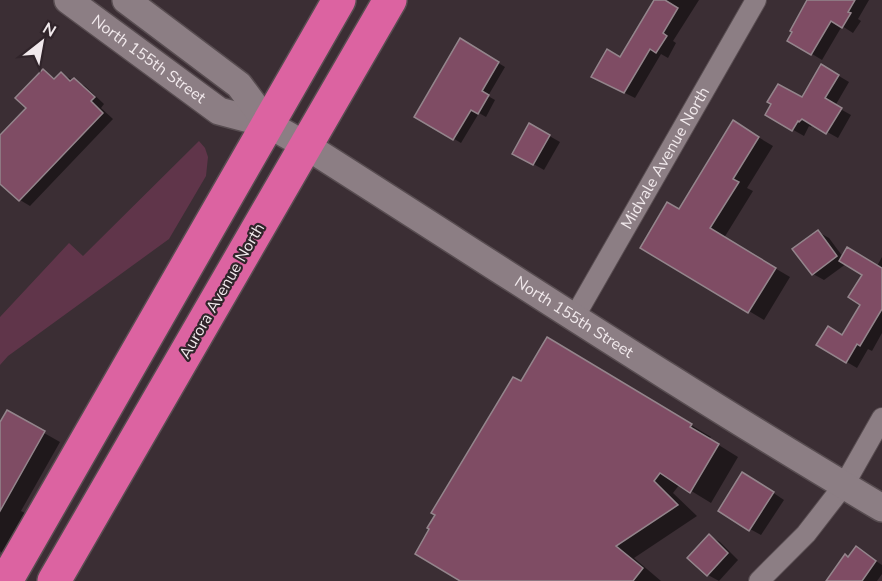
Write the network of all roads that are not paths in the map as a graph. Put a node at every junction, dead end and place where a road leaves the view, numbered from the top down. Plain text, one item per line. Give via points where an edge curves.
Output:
1 (68, 0) edge
2 (126, 0) edge
3 (339, 0) edge
4 (390, 0) edge
5 (756, 0) edge
6 (268, 124) junction
7 (305, 145) junction
8 (575, 316) junction
9 (882, 418) edge
10 (844, 485) junction
11 (882, 508) edge
12 (6, 581) edge
13 (54, 581) edge
14 (759, 581) edge

1 - 6 street, North 155th Street via 219,111
2 - 6 street, North 155th Street via 238,85
3 - 6 highway
4 - 7 highway, Aurora Avenue North
5 - 8 street, Midvale Avenue North
6 - 7 street, North 155th Street
6 - 12 highway
7 - 8 street, North 155th Street
7 - 13 highway, Aurora Avenue North
8 - 10 street, North 155th Street via 626,352
9 - 10 street
10 - 11 street, North 155th Street
10 - 14 street via 806,534

